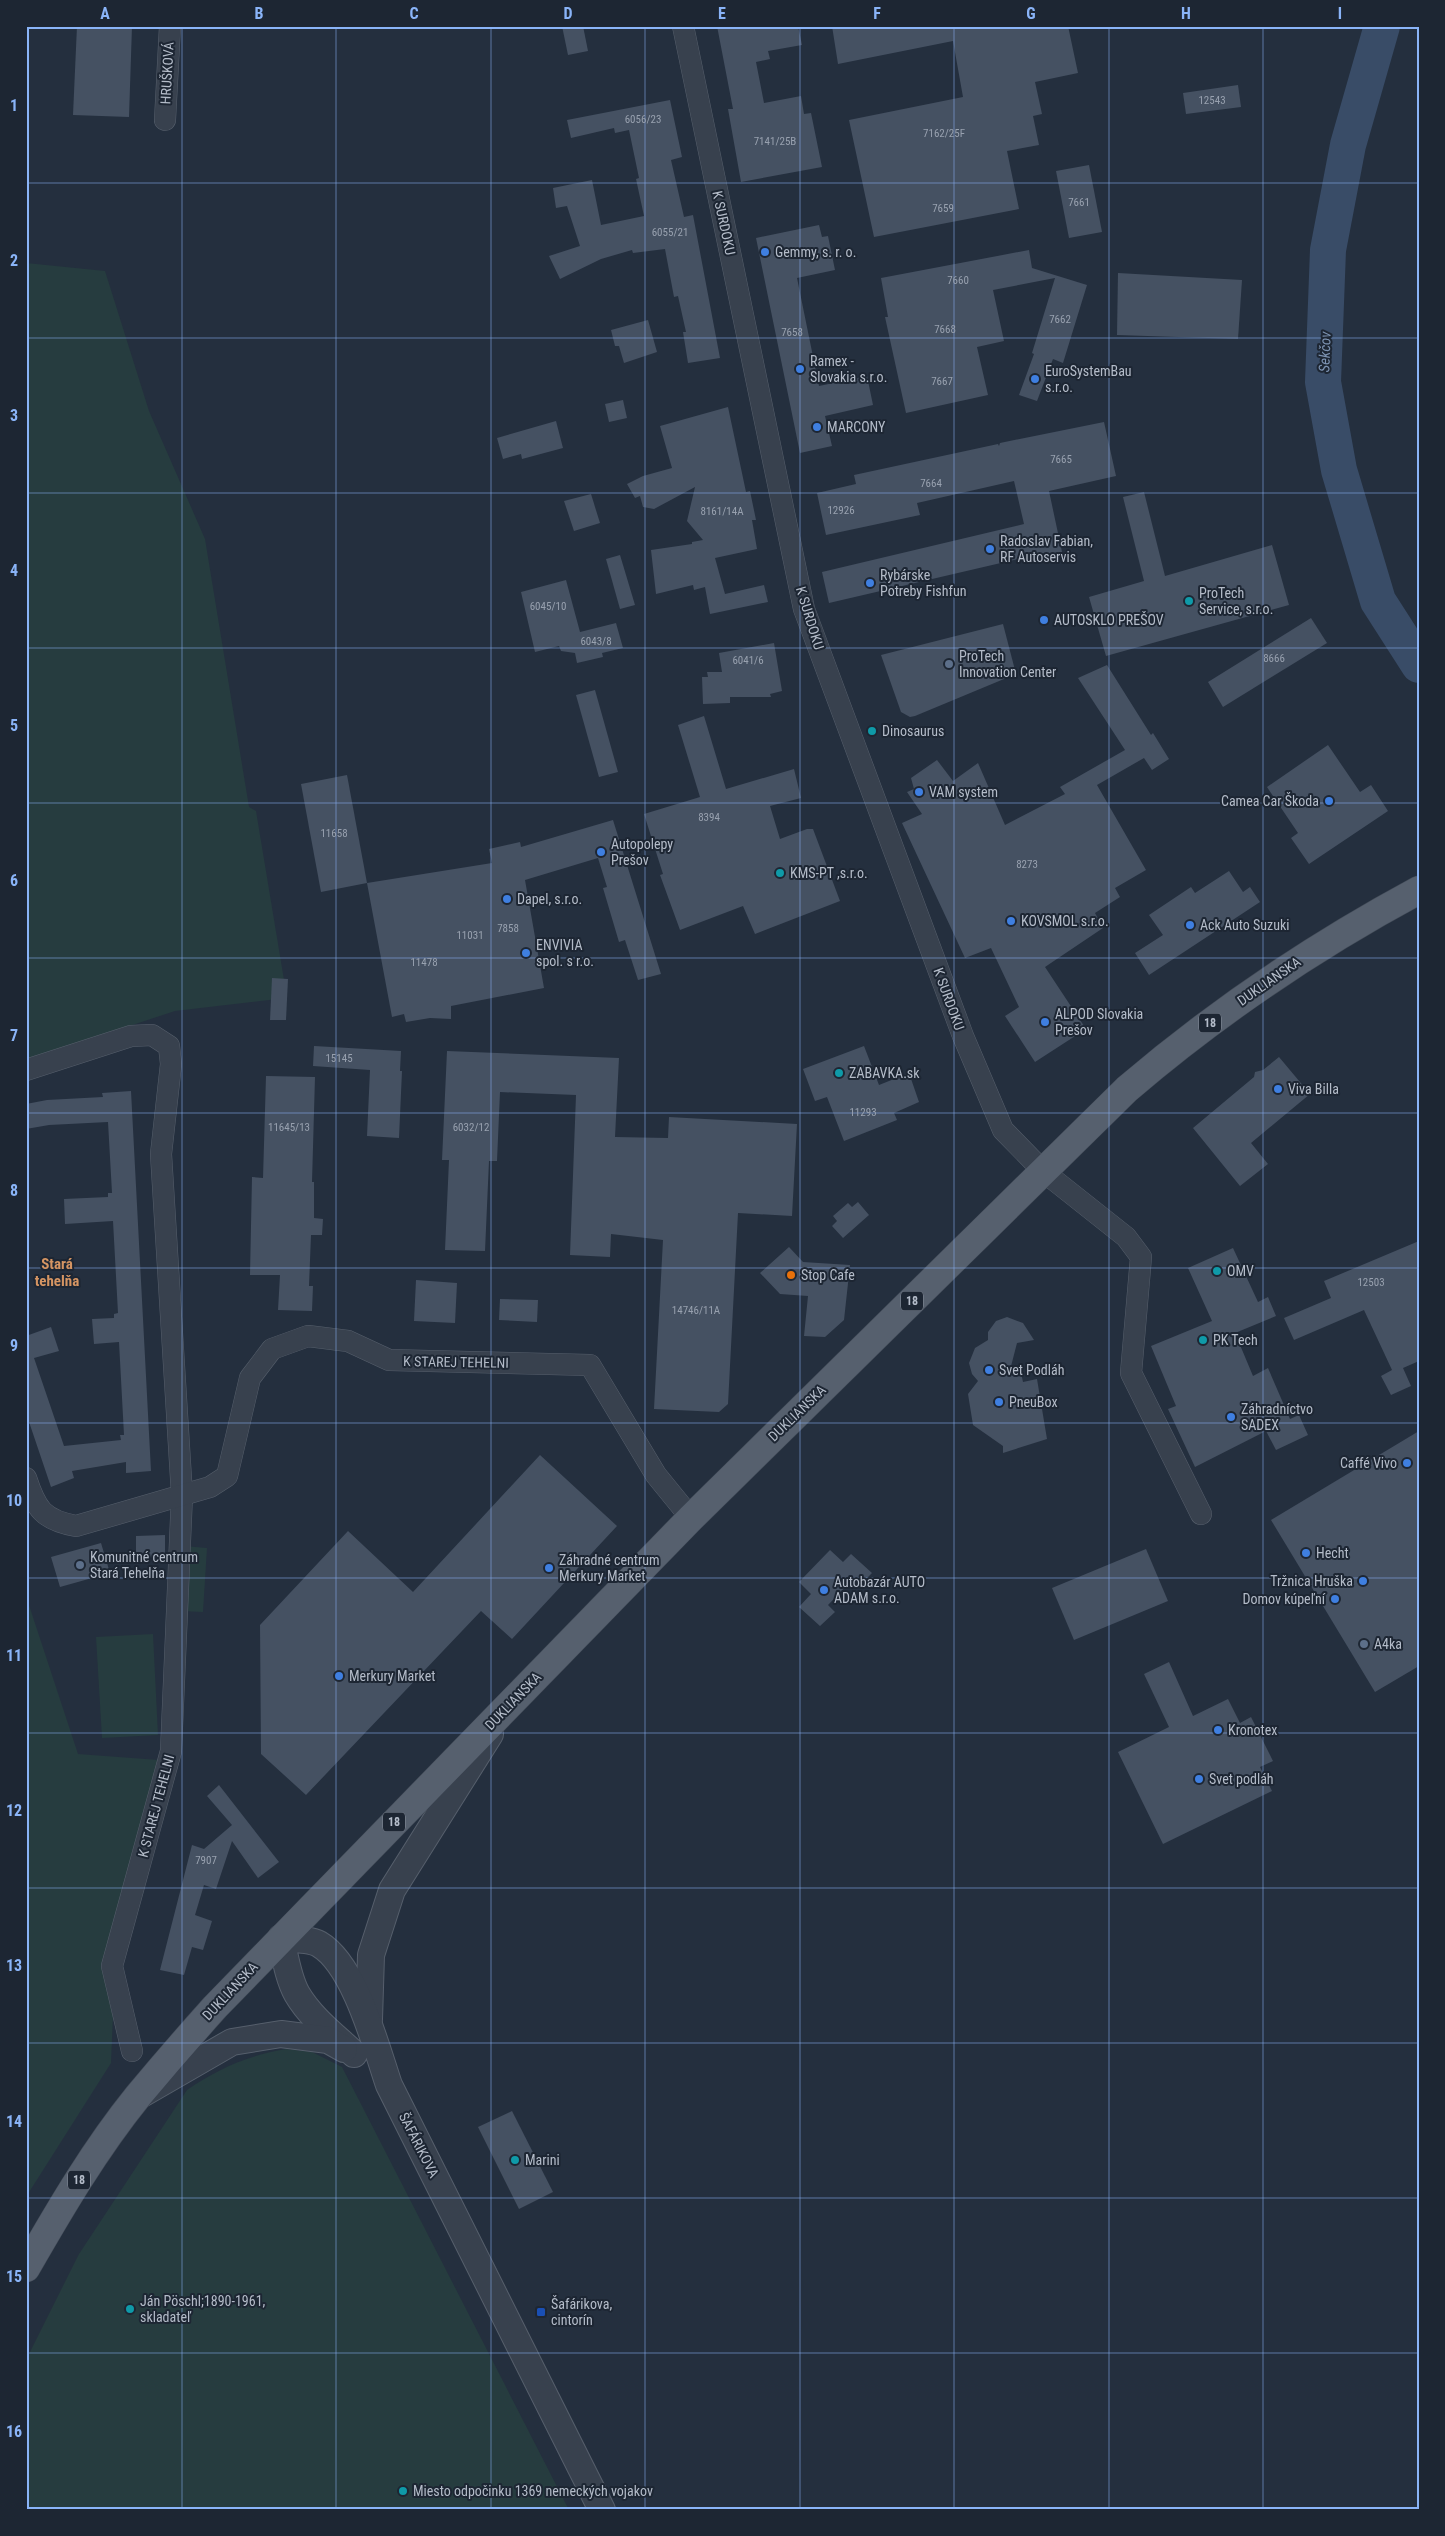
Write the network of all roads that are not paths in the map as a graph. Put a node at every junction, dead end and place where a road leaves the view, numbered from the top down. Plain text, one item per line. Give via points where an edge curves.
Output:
1 (170, 26) edge
2 (684, 26) edge
3 (164, 120) dead end
4 (1419, 890) edge
5 (26, 1070) edge
6 (1044, 1172) junction
7 (26, 1478) edge
8 (182, 1495) junction
9 (1201, 1514) dead end
10 (691, 1518) junction
11 (507, 1707) junction
12 (281, 1938) junction
13 (369, 2024) junction
14 (132, 2051) dead end
15 (354, 2054) junction
16 (388, 2085) junction
17 (138, 2097) junction
18 (26, 2268) edge
19 (602, 2510) edge

1 - 3 street, HRUŠKOVÁ
2 - 6 street, K SURDOKU via 804,609 963,1036 1004,1130
4 - 6 main road, DUKLIANSKA / 18 via 1298,960 1201,1029 1127,1089
5 - 8 street, K STAREJ TEHELNI via 132,1036 152,1035 169,1046 171,1064 161,1154
6 - 9 street via 1126,1237 1141,1257 1131,1374
6 - 10 main road, DUKLIANSKA / 18
7 - 8 street, K STAREJ TEHELNI via 40,1510 55,1522 76,1526
8 - 10 street, K STAREJ TEHELNI via 210,1486 226,1476 250,1378 272,1349 308,1336 348,1341 389,1360 590,1365 656,1475
8 - 14 street, K STAREJ TEHELNI via 171,1751 112,1966
10 - 11 main road, DUKLIANSKA / 18
11 - 12 main road, DUKLIANSKA / 18
11 - 13 street via 392,1890 371,1955
12 - 13 street, ŠAFÁRIKOVA via 318,1943 335,1959 349,1980
12 - 15 street via 297,1994 318,2020
12 - 17 main road, DUKLIANSKA / 18 via 215,2007
13 - 16 street, ŠAFÁRIKOVA
15 - 16 street
15 - 17 street via 328,2040 282,2034 232,2042
16 - 19 street, ŠAFÁRIKOVA
17 - 18 main road, DUKLIANSKA / 18 via 59,2211

